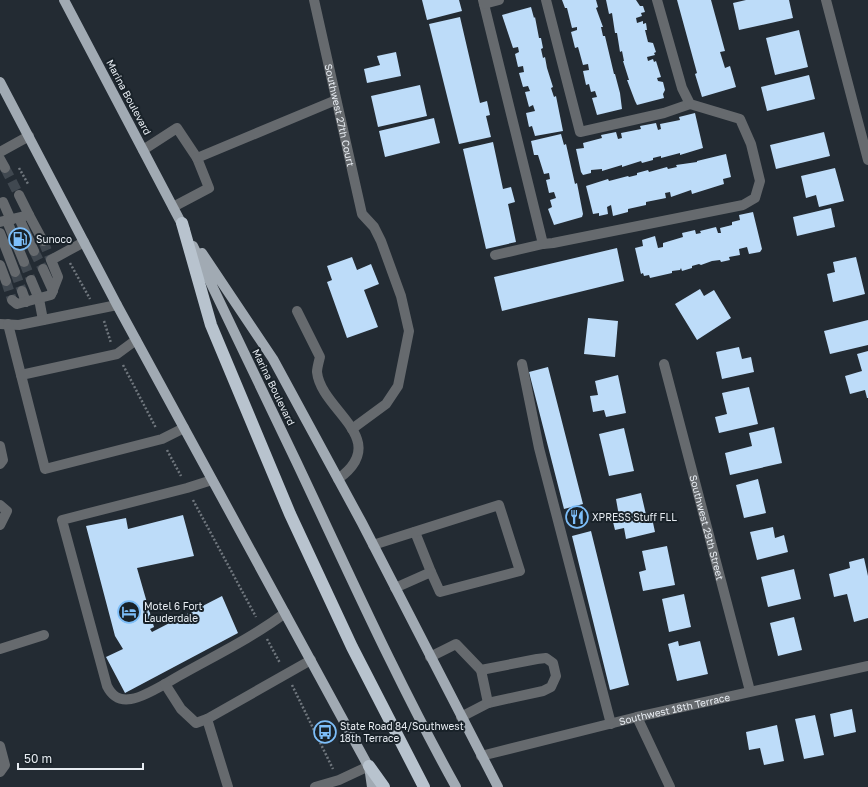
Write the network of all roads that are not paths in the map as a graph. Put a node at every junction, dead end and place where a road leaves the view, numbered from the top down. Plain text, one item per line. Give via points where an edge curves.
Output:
1 (64, 0) edge
2 (314, 0) edge
3 (499, 0) edge
4 (546, 0) edge
5 (657, 0) edge
6 (826, 0) edge
7 (484, 2) edge
8 (0, 82) edge
9 (336, 100) junction
10 (690, 104) junction
11 (29, 136) junction
12 (143, 150) junction
13 (0, 152) edge
14 (197, 158) junction
15 (868, 160) edge
16 (19, 195) tunnel mouth
17 (3, 202) dead end
18 (173, 207) junction
19 (29, 216) junction
20 (9, 220) edge
21 (182, 223) junction
22 (0, 232) edge
23 (43, 241) tunnel mouth
24 (84, 242) junction
25 (543, 244) junction
26 (34, 251) tunnel mouth
27 (495, 255) dead end
28 (24, 262) tunnel mouth
29 (0, 264) edge
30 (43, 269) tunnel mouth
31 (15, 272) tunnel mouth
32 (31, 280) tunnel mouth
33 (6, 281) tunnel mouth
34 (22, 291) tunnel mouth
35 (53, 292) junction
36 (39, 298) junction
37 (12, 300) dead end
38 (26, 302) junction
39 (117, 305) junction
40 (296, 311) dead end
41 (43, 320) junction
42 (4, 324) edge
43 (136, 340) junction
44 (522, 364) dead end
45 (664, 364) dead end
46 (21, 375) junction
47 (184, 428) junction
48 (352, 429) junction
49 (0, 446) edge
50 (0, 464) edge
51 (338, 479) junction
52 (212, 480) junction
53 (0, 505) edge
54 (0, 525) edge
55 (416, 532) junction
56 (373, 545) junction
57 (431, 572) junction
58 (395, 588) junction
59 (285, 613) junction
60 (44, 635) dead end
61 (0, 649) edge
62 (430, 657) junction
63 (311, 660) junction
64 (868, 666) edge
65 (481, 670) junction
66 (164, 684) junction
67 (750, 692) junction
68 (488, 703) junction
69 (461, 717) junction
70 (637, 717) junction
71 (207, 718) junction
72 (611, 724) junction
73 (0, 746) edge
74 (481, 756) junction
75 (368, 766) junction
76 (0, 772) edge
77 (228, 787) edge
78 (315, 787) edge
79 (372, 787) edge
80 (379, 787) edge
81 (384, 787) edge
82 (424, 787) edge
83 (456, 787) edge
84 (498, 787) edge
85 (670, 787) edge

1 - 12 main road, Marina Boulevard
2 - 9 street, Southwest 27th Court
3 - 7 street
4 - 10 street via 580,132 664,113
5 - 10 street via 682,88
6 - 15 street
7 - 25 street
8 - 11 main road
9 - 14 street
9 - 48 street, Southwest 27th Court via 362,214 374,227 381,241 401,296 409,331 398,386 386,404
10 - 25 street via 740,119 751,144 760,181 755,198 743,204
11 - 13 street
11 - 24 main road
12 - 14 street via 177,128
12 - 18 main road, Marina Boulevard
14 - 18 street via 209,188
16 - 19 street
17 - 20 street
18 - 21 main road, Marina Boulevard
19 - 20 street
19 - 23 street
20 - 26 street
20 - 28 street
21 - 51 main road via 273,359
21 - 82 highway via 211,325 290,514 352,647
21 - 83 main road, Marina Boulevard via 372,627
22 - 31 street
24 - 35 street via 51,260 58,277
24 - 39 main road
25 - 27 street
29 - 33 street
30 - 35 street
32 - 36 street
34 - 38 street
35 - 36 street
36 - 38 street
36 - 41 street
37 - 38 street via 17,304
39 - 41 street
39 - 43 main road
40 - 48 street via 320,357 317,371 321,386
41 - 42 street via 19,325
42 - 46 street
43 - 46 street via 117,354
43 - 47 main road
44 - 72 street via 539,448
45 - 67 street, Southwest 29th Street
46 - 47 street via 44,470 162,439
47 - 52 main road
48 - 51 street via 358,447 358,459 350,471
49 - 50 street via 3,460
51 - 56 main road
52 - 59 main road
52 - 66 street via 62,520 107,686 120,700 132,699
53 - 54 street via 7,511
55 - 56 street
55 - 57 street
55 - 57 street via 499,505 520,571 440,592
56 - 58 main road
57 - 58 street
58 - 62 main road
59 - 63 main road
59 - 66 street via 262,630
60 - 61 street
62 - 65 street via 456,644
62 - 69 main road
63 - 71 street
63 - 75 main road
64 - 67 street, Southwest 18th Terrace
65 - 68 street
65 - 68 street via 546,658 553,663 556,676 551,687 543,691
66 - 71 street via 181,709 196,722
67 - 70 street, Southwest 18th Terrace
68 - 69 street
69 - 74 main road
70 - 72 street, Southwest 18th Terrace
70 - 85 street
71 - 77 street
72 - 74 street, Southwest 18th Terrace
73 - 76 street via 5,765
74 - 84 main road
75 - 78 street via 339,780
75 - 79 main road
75 - 80 main road
75 - 81 highway

